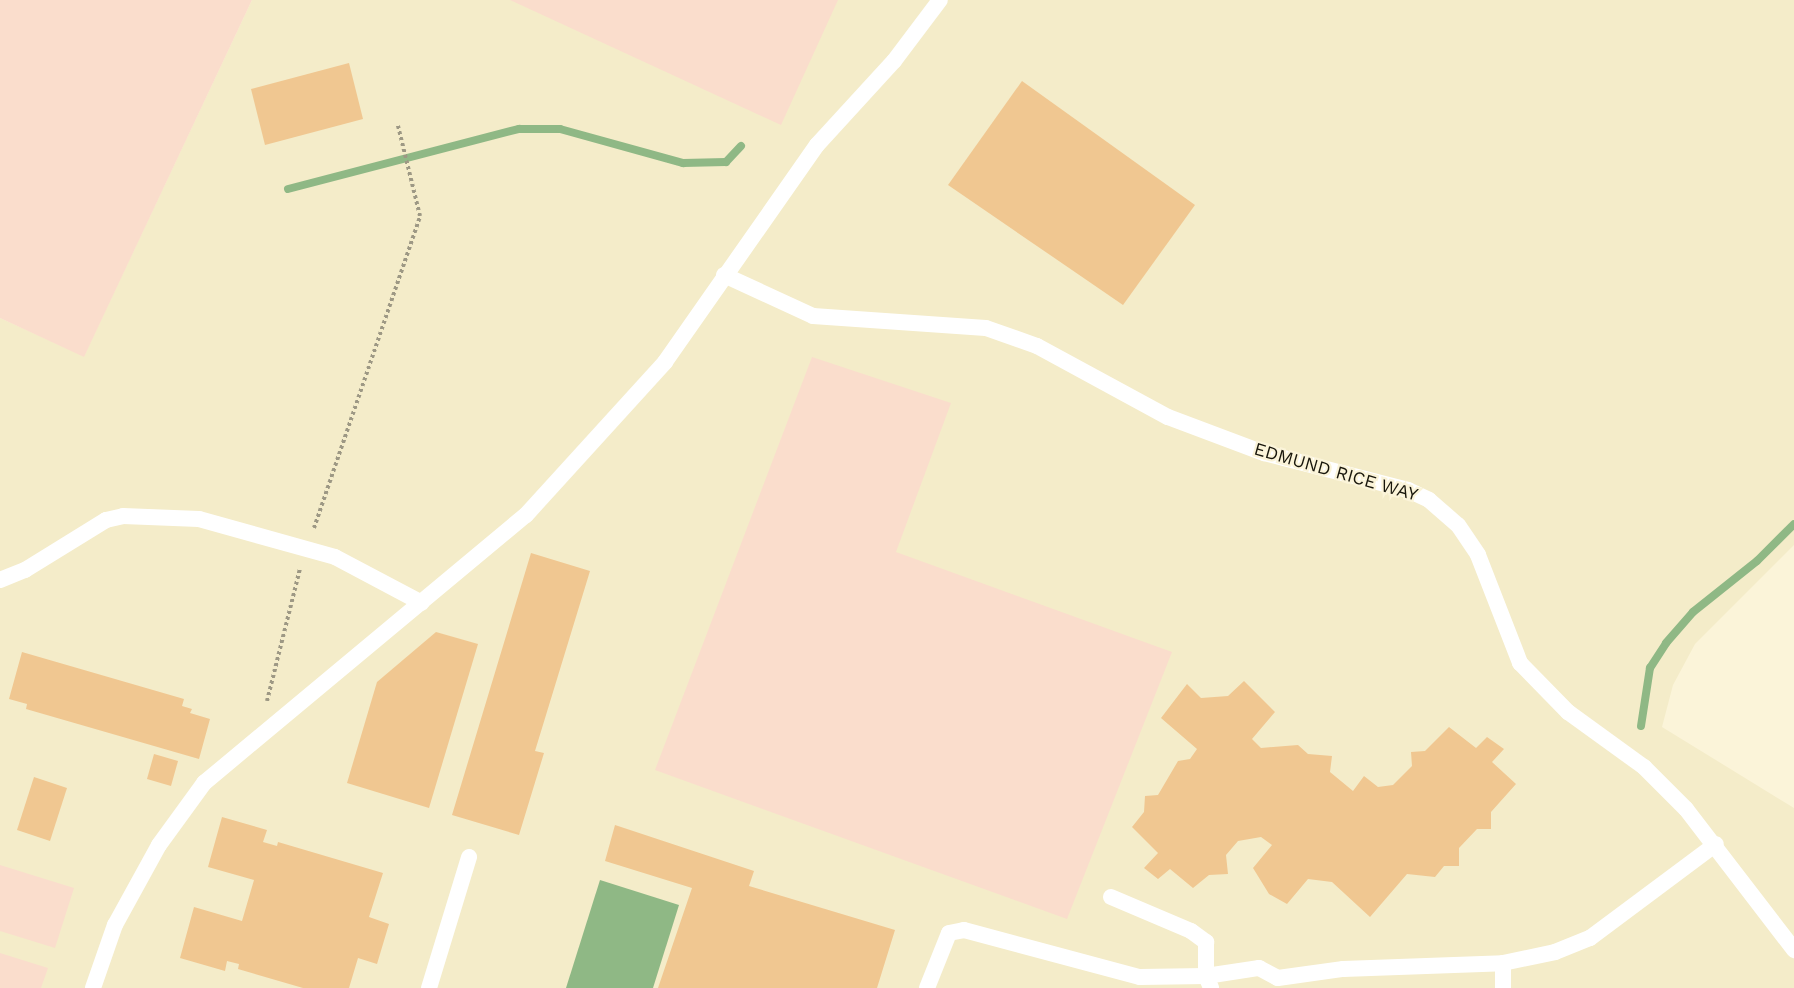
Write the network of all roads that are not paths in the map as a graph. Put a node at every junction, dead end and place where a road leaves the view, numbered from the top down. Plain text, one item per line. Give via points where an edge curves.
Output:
1 (940, 0) edge
2 (724, 275) junction
3 (0, 580) edge
4 (422, 603) junction
5 (1716, 844) junction
6 (469, 858) dead end
7 (1111, 897) dead end
8 (1794, 950) edge
9 (1503, 963) junction
10 (1208, 982) edge
11 (1176, 983) edge
12 (1277, 985) edge
13 (93, 988) edge
14 (429, 988) edge
15 (927, 988) edge
16 (1503, 988) edge

1 - 2 lane via 894,61 817,145
2 - 4 lane via 665,362 526,515
2 - 5 lane, EDMUND RICE WAY via 813,316 986,328 1037,346 1168,417 1264,453 1408,490 1429,500 1458,525 1478,555 1520,663 1568,711 1644,766
3 - 4 lane via 25,570 85,529 123,516 199,519 335,557
4 - 13 lane via 204,783 159,845 115,925
5 - 8 lane, EDMUND RICE WAY
5 - 9 lane via 1590,938 1555,952
6 - 14 lane
7 - 10 lane via 1191,931 1206,942
9 - 12 lane via 1343,969
9 - 16 lane
10 - 11 lane
10 - 12 lane via 1259,968
11 - 15 lane via 964,930 949,933

